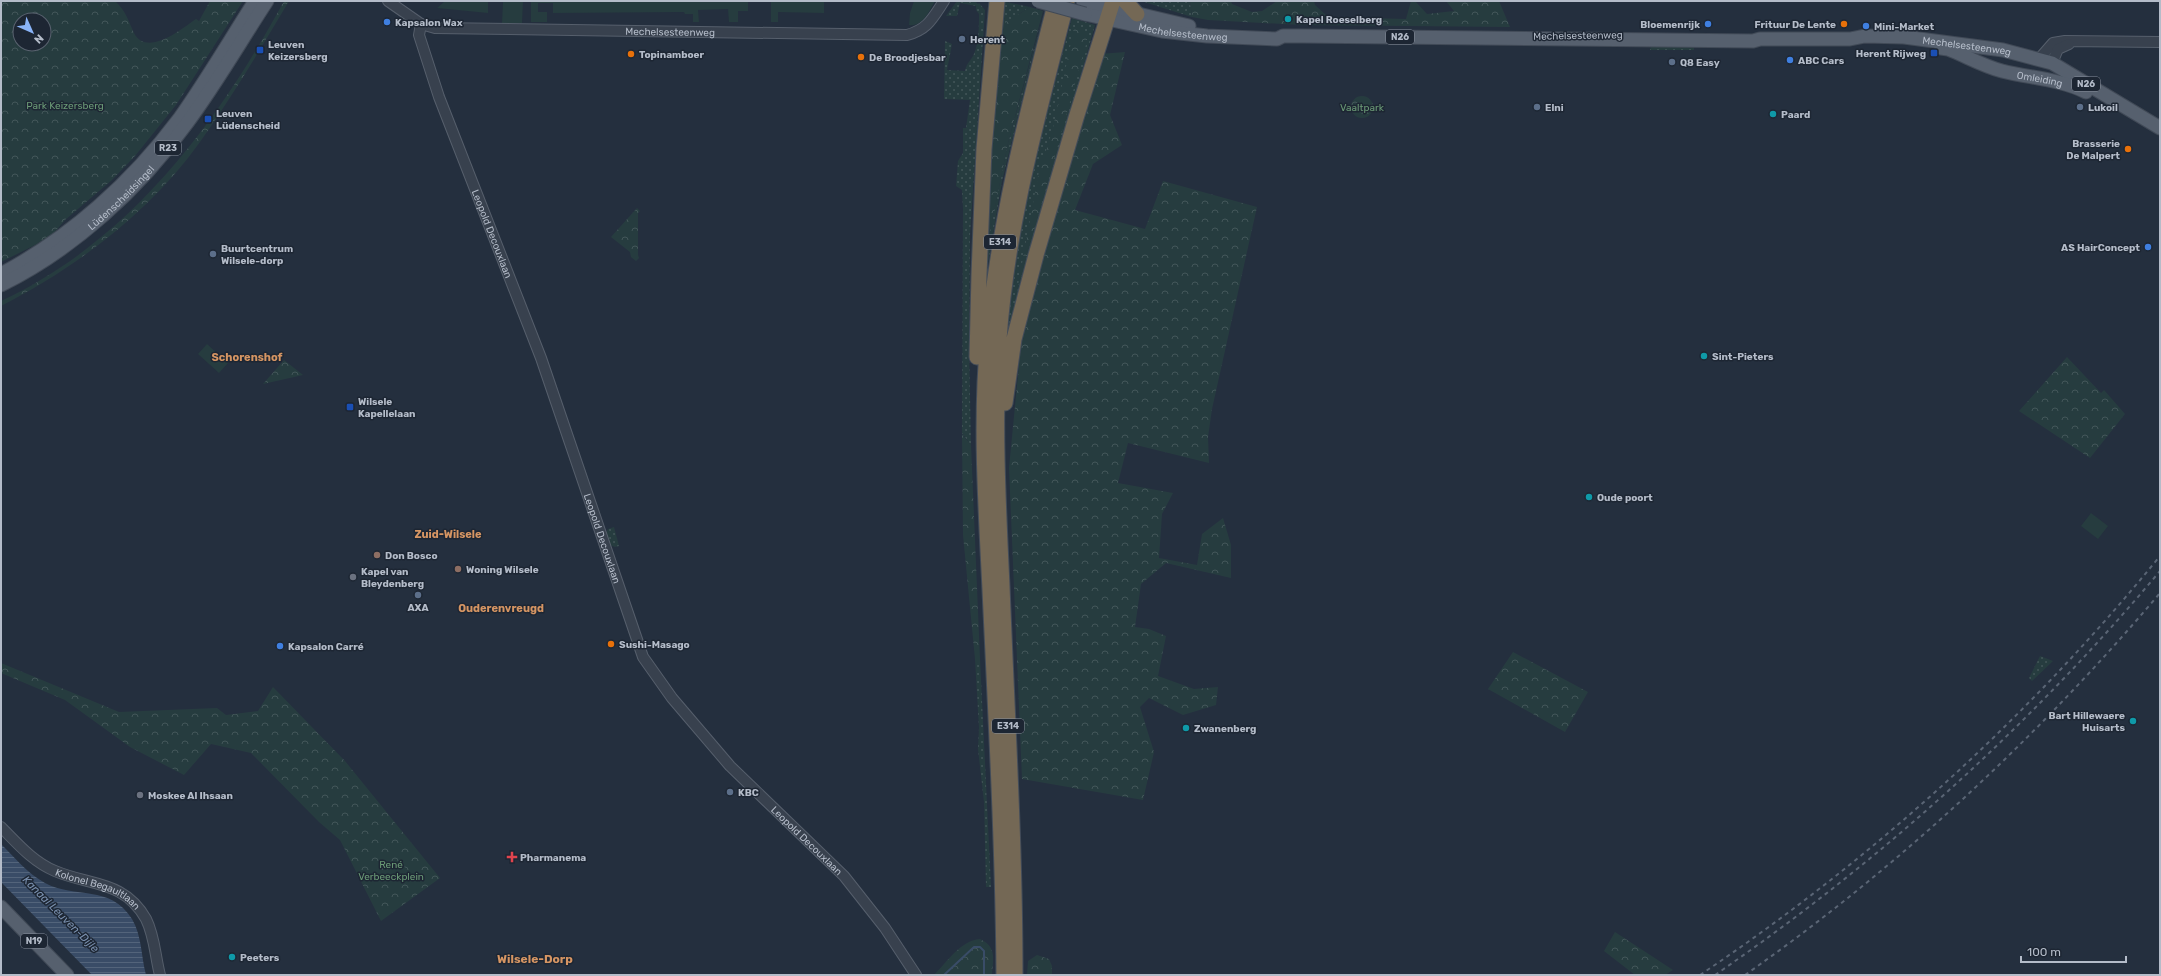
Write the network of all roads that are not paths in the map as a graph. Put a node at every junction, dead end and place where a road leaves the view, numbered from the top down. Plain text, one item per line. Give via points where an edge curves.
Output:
1 (255, 1) edge
2 (266, 1) edge
3 (388, 1) edge
4 (944, 1) edge
5 (1038, 1) edge
6 (1056, 1) edge
7 (1067, 1) edge
8 (1125, 1) edge
9 (993, 5) edge
10 (1085, 6) edge
11 (1110, 9) edge
12 (1137, 14) junction
13 (1152, 23) junction
14 (421, 24) junction
15 (1850, 39) junction
16 (2077, 41) junction
17 (2160, 42) edge
18 (2011, 53) junction
19 (2039, 59) junction
20 (2052, 63) junction
21 (2002, 71) junction
22 (2029, 78) junction
23 (2160, 128) edge
24 (2160, 135) edge
25 (35, 260) junction
26 (1, 274) edge
27 (1, 285) edge
28 (997, 476) junction
29 (985, 488) junction
30 (1, 827) edge
31 (1, 907) edge
32 (67, 975) edge
33 (160, 975) edge
34 (916, 975) edge
35 (1004, 975) edge
36 (1015, 975) edge

1 - 25 main road, Lüdenscheidsingel / R23 via 180,117 145,160 98,207
2 - 25 main road, Lüdenscheidsingel / R23 via 188,122 157,161 105,214 62,248
3 - 14 street, Mechelsesteenweg
4 - 14 street, Mechelsesteenweg via 928,25 920,32 907,35 473,29 435,28
5 - 10 main road, N26, bridge
6 - 29 highway, E314 via 1009,188 997,255 987,340 984,412
7 - 28 highway, E314 via 1033,134 1010,252 999,337
8 - 12 highway
9 - 29 highway via 978,313 980,471
10 - 11 main road, Mechelsesteenweg / N26
11 - 12 main road, Mechelsesteenweg / N26
11 - 13 main road, Mechelsesteenweg / N26
11 - 28 highway via 1047,217 1014,339 1004,412 1003,466
12 - 13 main road, Mechelsesteenweg / N26
13 - 15 main road, Mechelsesteenweg / N26 via 1217,30 1276,32 1283,36 1753,41
14 - 34 street, Leopold Decouxlaan via 419,35 439,97 541,358 643,657 672,698 730,766 844,876 876,916
15 - 18 main road, Mechelsesteenweg / N26 via 1865,36 1904,37
15 - 21 main road, Mechelsesteenweg / N26 via 1948,48
16 - 17 street
16 - 19 street via 2053,43
16 - 20 street via 2058,49
18 - 19 main road, Mechelsesteenweg / N26
18 - 21 main road via 2000,57 1998,62
19 - 20 main road, Omleiding / N26
20 - 22 main road via 2045,73
20 - 23 main road, Omleiding / N26
21 - 22 main road, Omleiding / N26
22 - 24 main road, Omleiding / N26 via 2074,86 2136,119
25 - 26 main road, Lüdenscheidsingel / R23
25 - 27 main road, Lüdenscheidsingel / R23
28 - 36 highway, E314 via 1010,779
29 - 35 highway, E314 via 999,794
30 - 33 street, Kolonel Begaultlaan via 42,864 69,876 109,886 133,902 150,929
31 - 32 main road, N19

